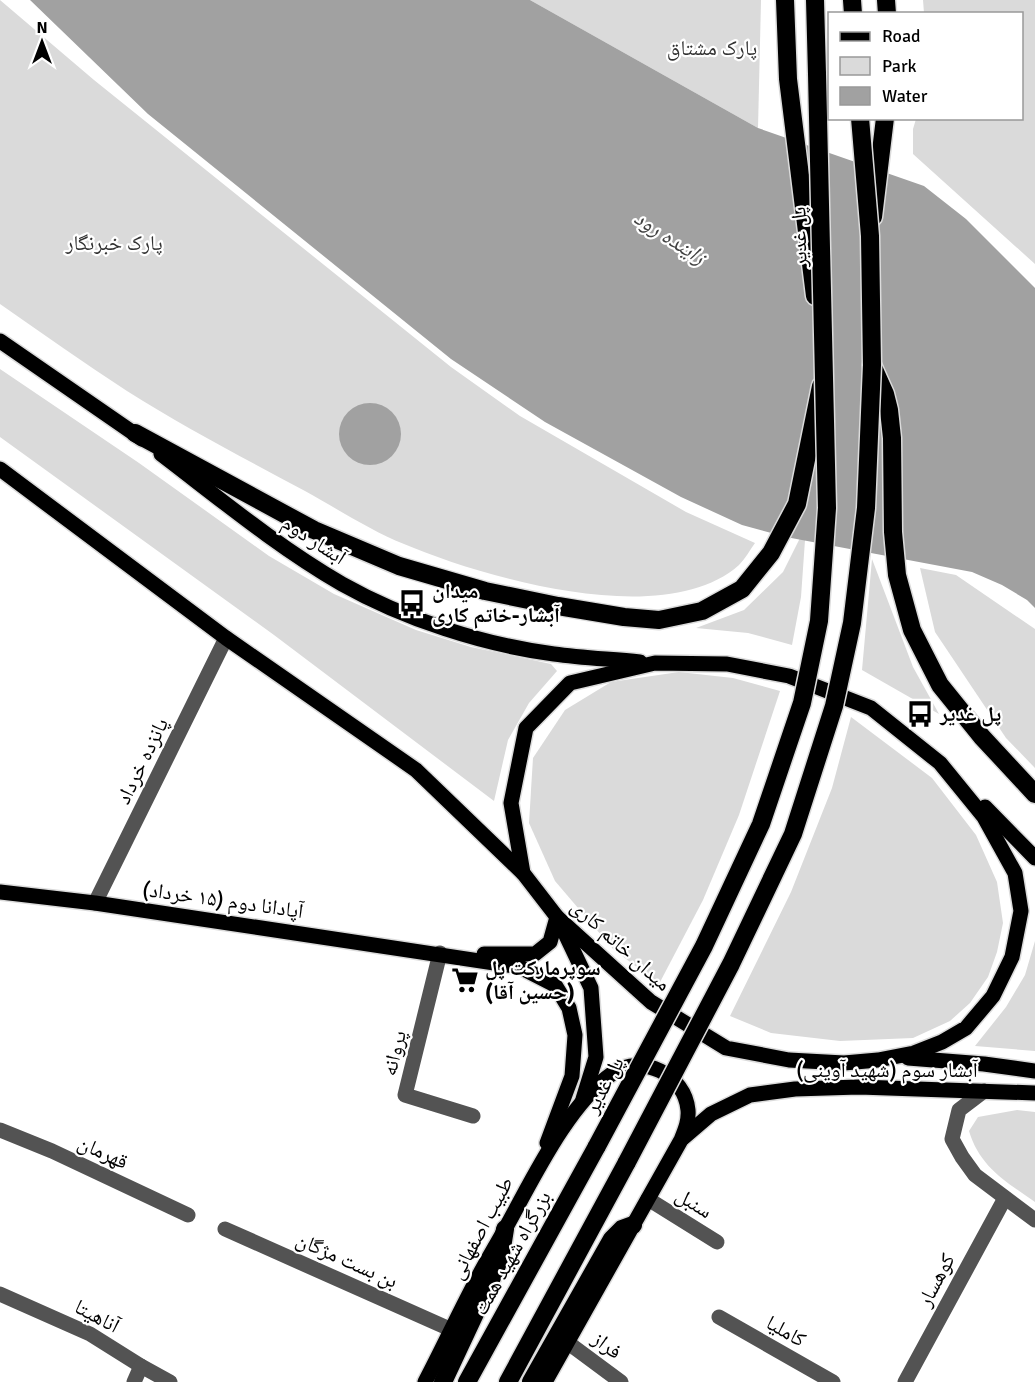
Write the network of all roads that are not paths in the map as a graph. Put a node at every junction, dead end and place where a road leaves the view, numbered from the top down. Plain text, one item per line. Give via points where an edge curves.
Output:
1 (785, 0) edge
2 (815, 0) edge
3 (860, 120) edge
4 (885, 120) edge
5 (870, 236) junction
6 (0, 341) edge
7 (872, 365) junction
8 (824, 368) junction
9 (135, 433) junction
10 (0, 469) edge
11 (226, 638) junction
12 (655, 663) junction
13 (940, 762) junction
14 (1035, 795) edge
15 (1035, 858) edge
16 (523, 873) junction
17 (0, 892) edge
18 (95, 903) junction
19 (557, 917) junction
20 (440, 954) junction
21 (896, 1057) junction
22 (1035, 1071) edge
23 (984, 1091) junction
24 (1035, 1093) edge
25 (583, 1100) junction
26 (473, 1116) dead end
27 (0, 1130) edge
28 (681, 1140) junction
29 (597, 1146) joint
30 (536, 1171) junction
31 (1005, 1198) junction
32 (648, 1199) junction
33 (188, 1215) dead end
34 (1035, 1220) edge
35 (633, 1225) junction
36 (225, 1229) dead end
37 (505, 1229) junction
38 (717, 1242) dead end
39 (0, 1294) edge
40 (719, 1317) dead end
41 (452, 1330) junction
42 (567, 1342) junction
43 (141, 1366) junction
44 (134, 1382) edge
45 (170, 1382) edge
46 (425, 1382) edge
47 (443, 1382) edge
48 (467, 1382) edge
49 (508, 1382) edge
50 (531, 1382) edge
51 (545, 1382) edge
52 (621, 1382) edge
53 (833, 1382) edge
54 (905, 1382) edge

1 - 8 highway, bridge via 788,79
2 - 8 highway, پل غدیر, bridge
3 - 5 highway, bridge
4 - 5 highway, bridge
5 - 7 highway, bridge
6 - 9 main road, آبشار دوم
7 - 14 highway via 890,418 897,575 912,630 940,685
7 - 49 highway, bridge via 866,508 852,623 834,706 793,834 731,964
8 - 9 highway, bridge via 797,504 771,554 742,589 702,611 659,620 485,591 399,566 314,530
8 - 29 highway, پل غدیر, bridge via 827,508 819,621 802,703 761,824 704,946
9 - 12 main road, آبشار دوم via 282,546 344,585 414,618 552,654
10 - 11 main road
11 - 16 main road via 416,770
11 - 18 street, پانزده خرداد
12 - 13 main road, میدان خاتم کاری via 727,664 789,676 871,708
12 - 16 main road, میدان خاتم کاری via 570,683 526,728 511,803
13 - 15 main road
13 - 21 main road, میدان خاتم کاری via 984,817 1015,873 1021,911 1012,957 993,996 966,1028 942,1042
16 - 19 main road, میدان خاتم کاری
17 - 18 main road, آپادانا دوم (۱۵ خرداد)
18 - 20 main road, آپادانا دوم (۱۵ خرداد)
19 - 20 main road via 550,942 535,954
19 - 21 main road, میدان خاتم کاری via 651,1002 726,1048 789,1060 844,1063
19 - 25 main road via 591,988 596,1057
20 - 26 street, پروانه via 405,1095
20 - 30 main road via 520,967 555,985 569,1008 575,1035 572,1076
21 - 22 main road, آبشار سوم (شهید آوینی)
23 - 24 main road, آبشار سوم (شهید آوینی)
23 - 28 main road, آبشار سوم (شهید آوینی) via 859,1087 750,1095 711,1114
23 - 31 street via 959,1110 952,1139 975,1175
25 - 28 main road via 615,1071 646,1066 662,1071 684,1094 687,1125
25 - 30 main road, طبیب اصفهانی
27 - 33 street, قهرمان
28 - 32 main road
29 - 48 highway, بزرگراه شهید همت
30 - 37 main road, طبیب اصفهانی
31 - 34 street
31 - 54 street, کوهسار
32 - 35 main road
32 - 38 street, سنبل
35 - 42 main road
35 - 50 highway via 622,1228 612,1239
36 - 41 street, بن بست مژگان
37 - 41 main road, طبیب اصفهانی
37 - 47 highway via 495,1271
39 - 43 street, آناهیتا via 90,1334
40 - 53 street, کاملیا
41 - 46 main road, طبیب اصفهانی
42 - 51 main road
42 - 52 street, فراز
43 - 44 street
43 - 45 street, آناهیتا

